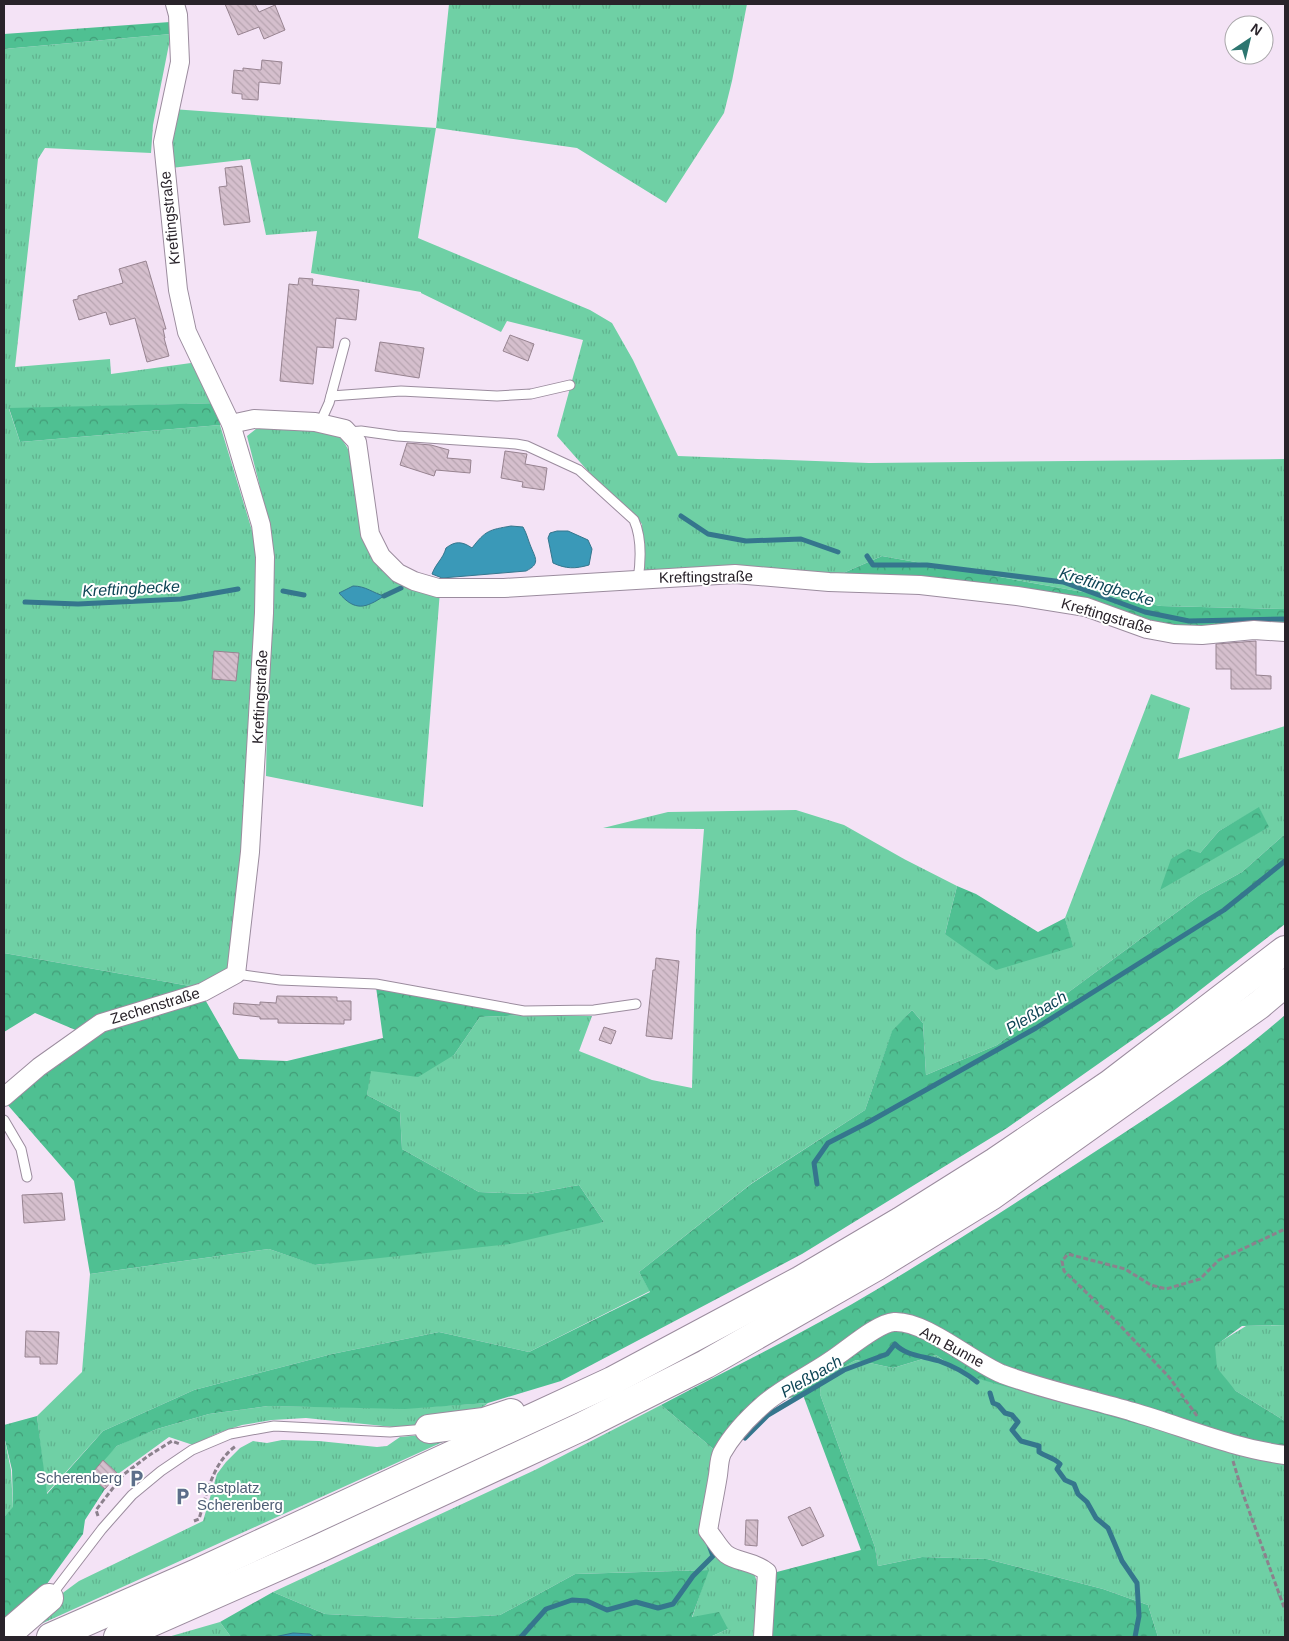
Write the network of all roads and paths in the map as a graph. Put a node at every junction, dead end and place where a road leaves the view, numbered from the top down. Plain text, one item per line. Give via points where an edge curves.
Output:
1 (175, 4) edge
2 (345, 343) dead end
3 (570, 385) dead end
4 (331, 396) junction
5 (320, 423) junction
6 (231, 424) junction
7 (348, 432) junction
8 (638, 580) junction
9 (1285, 632) edge
10 (1285, 950) edge
11 (236, 974) junction
12 (1285, 983) edge
13 (636, 1004) dead end
14 (5, 1091) edge
15 (4, 1120) edge
16 (27, 1178) dead end
17 (1285, 1229) edge
18 (612, 1381) junction
19 (429, 1429) joint
20 (245, 1431) junction
21 (1220, 1441) junction
22 (192, 1450) junction
23 (1285, 1455) edge
24 (113, 1480) dead end
25 (117, 1484) junction
26 (194, 1521) dead end
27 (102, 1529) junction
28 (49, 1598) joint
29 (1285, 1610) edge
30 (4, 1637) edge
31 (51, 1637) edge
32 (118, 1637) edge
33 (763, 1637) edge

1 - 6 street, Kreftingstraße via 180,62 163,142 178,290 188,332
2 - 4 lane
3 - 4 lane via 530,394 497,396 401,391
4 - 5 lane
5 - 6 street via 254,419
5 - 7 street
6 - 11 street, Kreftingstraße via 261,525 265,557 250,852
7 - 8 lane via 516,444 566,463 579,470 634,520 640,544
7 - 8 street, Kreftingstraße via 357,442 370,534 381,556 398,573 438,588 504,588
8 - 9 street, Kreftingstraße via 735,574 829,582 920,584 1086,607 1147,629 1174,634 1254,630
10 - 18 highway via 1110,1084 987,1167 801,1280
11 - 13 lane via 280,980 376,984 524,1011 594,1010
11 - 14 street, Zechenstraße via 203,992 101,1023
12 - 32 highway via 1260,1005 991,1196 878,1266 706,1364 581,1427
15 - 16 lane via 21,1148
17 - 21 path via 1219,1260 1200,1279 1166,1289 1151,1285 1125,1269 1068,1254 1062,1261 1064,1271 1169,1377
18 - 19 highway via 484,1422
18 - 31 highway
19 - 20 lane via 390,1432 274,1426
20 - 22 lane
20 - 26 path via 247,1439 230,1450 218,1465 199,1519
21 - 23 street, Am Bunne
21 - 29 path
21 - 33 street, Am Bunne via 1133,1412 1034,1386 975,1360 929,1331 894,1322 878,1327 764,1404 743,1424 721,1454 708,1531 726,1554 767,1572
22 - 25 path via 172,1441 123,1475
22 - 27 lane via 132,1495
24 - 25 path
25 - 27 path via 96,1510
27 - 28 lane
28 - 30 highway

